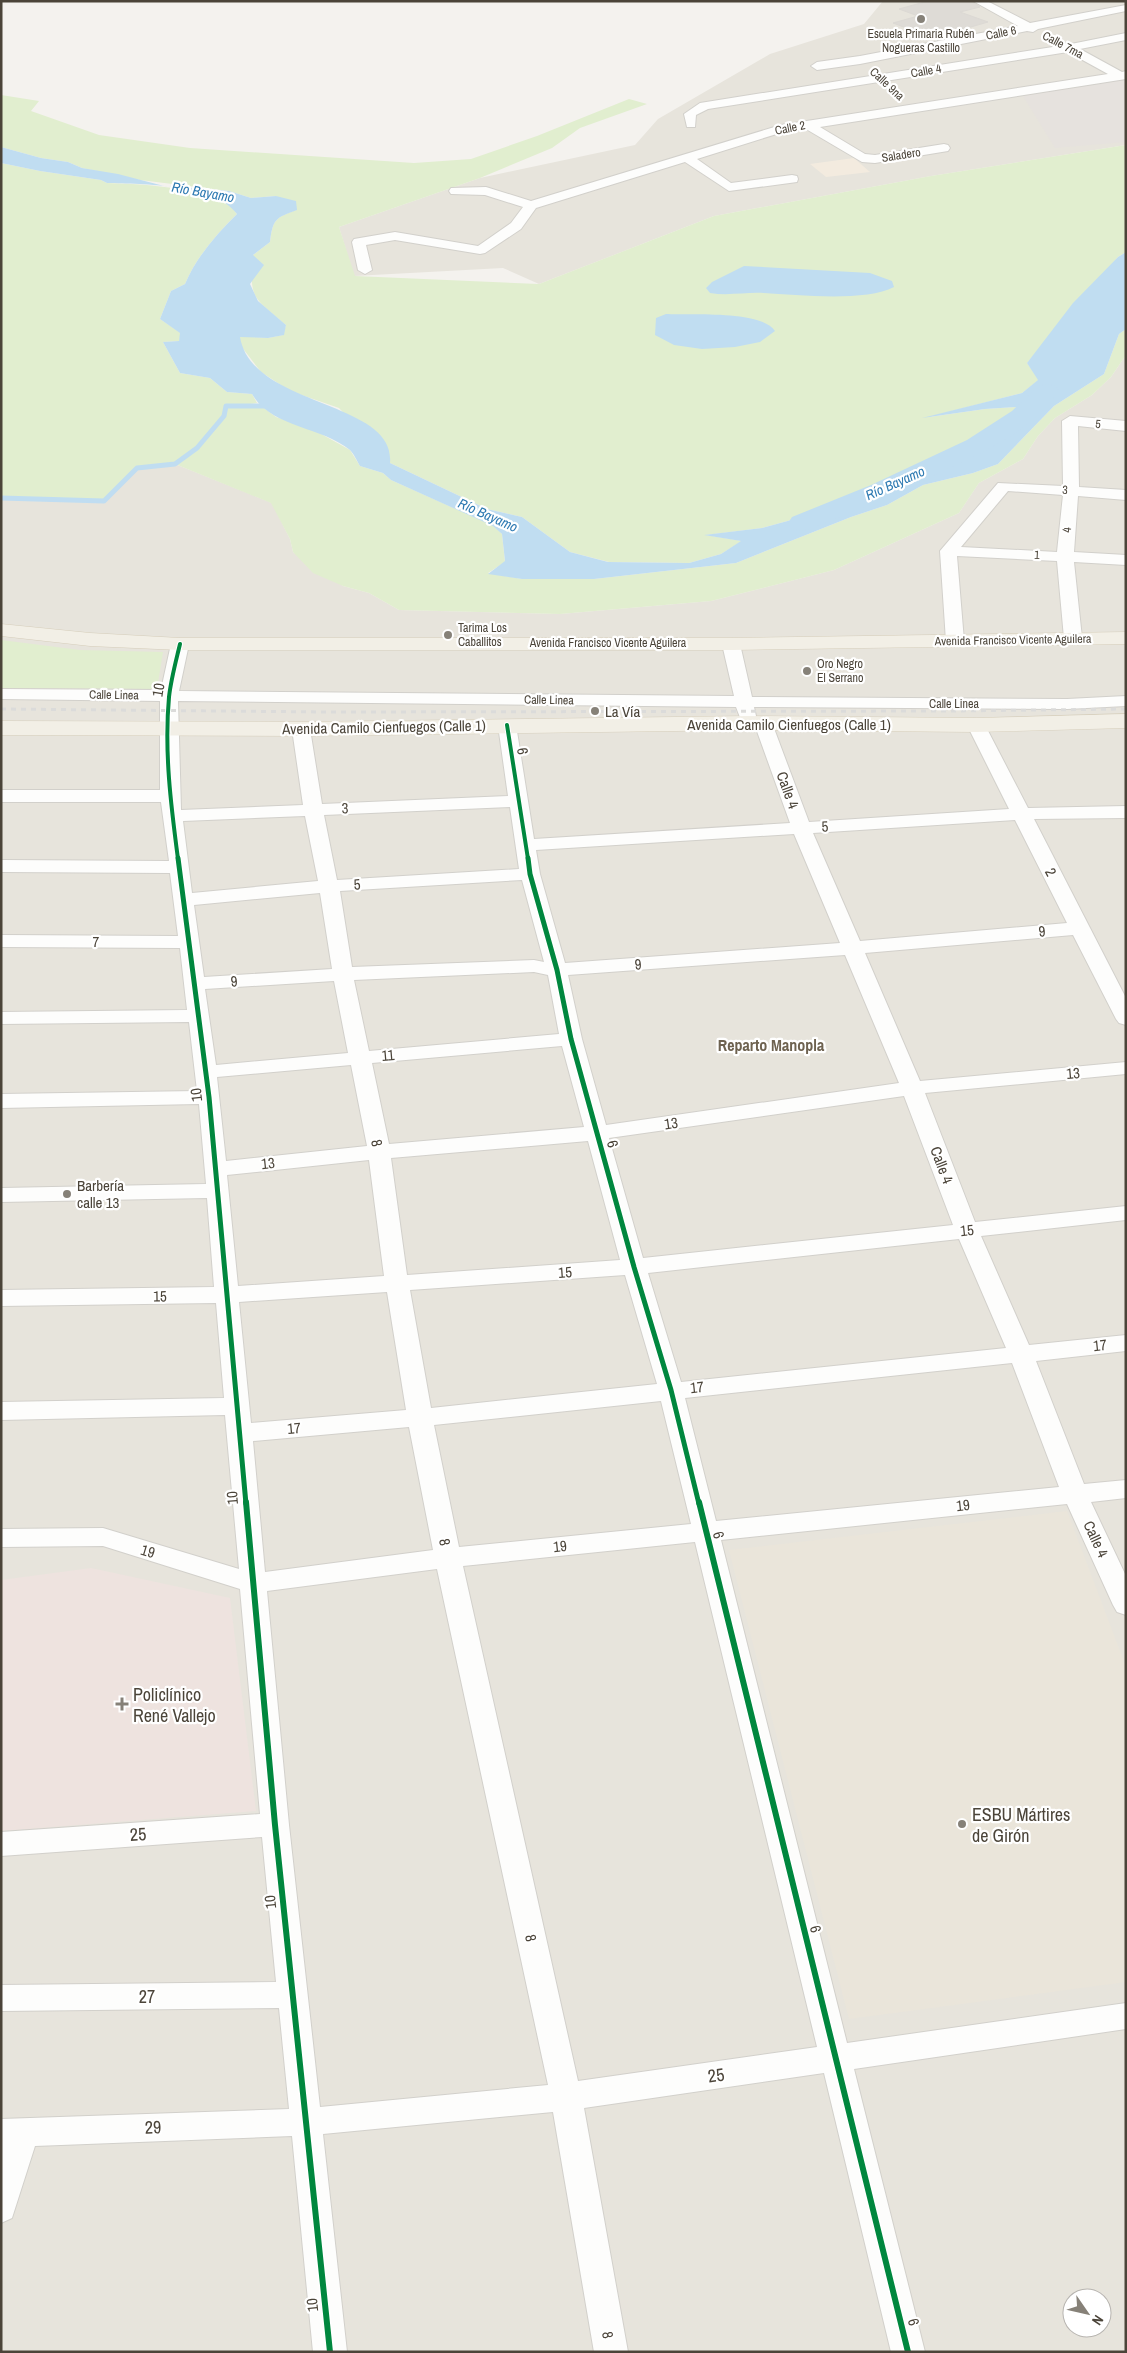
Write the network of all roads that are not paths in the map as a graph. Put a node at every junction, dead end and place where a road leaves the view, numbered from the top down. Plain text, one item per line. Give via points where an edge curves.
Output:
1 (978, 1) edge
2 (1103, 1) edge
3 (1124, 9) edge
4 (1030, 27) junction
5 (1126, 36) edge
6 (1069, 48) junction
7 (860, 60) junction
8 (816, 66) dead end
9 (1123, 75) edge
10 (882, 79) junction
11 (912, 109) junction
12 (691, 124) dead end
13 (807, 124) junction
14 (944, 148) dead end
15 (689, 159) junction
16 (792, 179) dead end
17 (456, 191) dead end
18 (531, 205) junction
19 (365, 270) dead end
20 (1070, 421) joint
21 (1126, 426) edge
22 (1071, 490) junction
23 (1126, 495) edge
24 (948, 551) junction
25 (1065, 557) junction
26 (1126, 560) edge
27 (1, 630) edge
28 (1073, 638) junction
29 (1126, 638) edge
30 (955, 641) junction
31 (180, 644) junction
32 (731, 644) junction
33 (1, 694) edge
34 (169, 696) junction
35 (1126, 701) edge
36 (752, 716) junction
37 (1126, 721) edge
38 (976, 725) junction
39 (507, 726) junction
40 (1, 728) edge
41 (168, 728) junction
42 (301, 728) junction
43 (1, 796) edge
44 (517, 801) junction
45 (171, 806) junction
46 (313, 809) junction
47 (1126, 812) edge
48 (1021, 814) junction
49 (801, 827) junction
50 (525, 845) junction
51 (1, 866) edge
52 (180, 867) junction
53 (530, 874) junction
54 (329, 886) junction
55 (184, 900) junction
56 (1081, 928) junction
57 (1, 941) edge
58 (190, 942) junction
59 (852, 948) junction
60 (557, 970) junction
61 (343, 974) junction
62 (194, 984) junction
63 (199, 1016) junction
64 (1, 1018) edge
65 (1126, 1019) edge
66 (571, 1039) junction
67 (359, 1058) junction
68 (1126, 1068) edge
69 (206, 1072) junction
70 (912, 1088) junction
71 (209, 1096) junction
72 (1, 1101) edge
73 (597, 1133) junction
74 (379, 1152) junction
75 (216, 1180) junction
76 (1, 1195) edge
77 (1126, 1213) edge
78 (967, 1230) junction
79 (634, 1267) junction
80 (397, 1284) junction
81 (226, 1295) junction
82 (1, 1298) edge
83 (1126, 1342) edge
84 (1020, 1354) junction
85 (671, 1390) junction
86 (236, 1406) junction
87 (1, 1411) edge
88 (420, 1418) junction
89 (238, 1433) junction
90 (1126, 1489) edge
91 (1075, 1494) junction
92 (704, 1531) junction
93 (1, 1538) edge
94 (448, 1558) junction
95 (252, 1583) junction
96 (1126, 1605) edge
97 (274, 1825) junction
98 (1, 1844) edge
99 (292, 1995) junction
100 (1, 1998) edge
101 (1126, 2016) edge
102 (835, 2058) junction
103 (566, 2097) junction
104 (305, 2122) junction
105 (12, 2133) edge
106 (1, 2208) edge
107 (330, 2352) edge
108 (611, 2352) edge
109 (908, 2352) edge

1 - 4 street, Calle 7ma
2 - 3 street
3 - 4 street, Calle 6
4 - 6 street, Calle 7ma
4 - 7 street, Calle 6
5 - 6 street, Calle 4
6 - 9 street, Calle 7ma
6 - 10 street, Calle 4
7 - 8 street, Calle 6
7 - 10 street, Calle 9na
9 - 11 street, Calle 2
10 - 11 street, Calle 9na
10 - 12 street, Calle 4 via 725,102 695,110 690,114
11 - 13 street, Calle 2
13 - 14 street, Saladero via 862,158 875,159
13 - 15 street, Calle 2 via 760,134
15 - 16 street via 729,187
15 - 18 street, Calle 2
17 - 18 street via 486,191
18 - 19 street via 516,226 480,250 396,236 359,242
20 - 21 street, 5
20 - 22 street, 4
22 - 23 street, 3
22 - 24 street, 3 via 1004,486
22 - 25 street, 4
24 - 25 street, 1
24 - 30 street
25 - 26 street, 1
25 - 28 street, 4
27 - 31 main road, Avenida Francisco Vicente Aguilera via 108,642
28 - 29 main road, Avenida Francisco Vicente Aguilera
28 - 30 main road, Avenida Francisco Vicente Aguilera
30 - 32 main road, Avenida Francisco Vicente Aguilera
31 - 32 main road, Avenida Francisco Vicente Aguilera
31 - 34 street, 10
32 - 36 street, Calle 4
33 - 34 street, Calle Linea
34 - 36 street, Calle Linea
34 - 41 street, 10
35 - 36 street, Calle Linea
36 - 38 main road, Avenida Camilo Cienfuegos (Calle 1)
36 - 39 main road, Avenida Camilo Cienfuegos (Calle 1)
36 - 49 street, Calle 4
37 - 38 main road, Avenida Camilo Cienfuegos (Calle 1)
38 - 48 street, 2
39 - 42 main road, Avenida Camilo Cienfuegos (Calle 1)
39 - 44 street, 6
40 - 41 main road, Avenida Camilo Cienfuegos (Calle 1)
41 - 42 main road, Avenida Camilo Cienfuegos (Calle 1)
41 - 45 street, 10
42 - 46 street, 8
43 - 45 street, 3
44 - 46 street, 3
44 - 50 street, 6
45 - 46 street, 3
45 - 52 street, 10
46 - 54 street, 8
47 - 48 street, 5
48 - 49 street, 5
48 - 56 street, 2
49 - 50 street, 5
49 - 59 street, Calle 4
50 - 53 street, 6
51 - 52 street
52 - 55 street, 10
53 - 54 street, 5
53 - 60 street, 6
54 - 55 street, 5
54 - 61 street, 8
55 - 58 street, 10
56 - 59 street, 9
56 - 65 street, 2
57 - 58 street, 7
58 - 62 street, 10
59 - 60 street, 9
59 - 70 street, Calle 4
60 - 61 street, 9 via 534,966
60 - 66 street, 6
61 - 62 street, 9
61 - 67 street, 8
62 - 63 street, 10
63 - 64 street
63 - 69 street, 10
66 - 67 street, 11
66 - 73 street, 6
67 - 69 street, 11
67 - 74 street, 8
68 - 70 street, 13
69 - 71 street, 10
70 - 73 street, 13
70 - 78 street, Calle 4
71 - 72 street
71 - 75 street, 10
73 - 74 street, 13
73 - 79 street, 6
74 - 75 street, 13
74 - 80 street, 8
75 - 76 street, 13
75 - 81 street, 10
77 - 78 street, 15
78 - 79 street, 15
78 - 84 street, Calle 4
79 - 80 street, 15
79 - 85 street, 6
80 - 81 street, 15
80 - 88 street, 8
81 - 82 street, 15
81 - 86 street, 10
83 - 84 street, 17
84 - 85 street, 17
84 - 91 street, Calle 4
85 - 88 street, 17
85 - 92 street, 6
86 - 87 street
86 - 89 street, 10
88 - 89 street, 17
88 - 94 street, 8
89 - 95 street, 10
90 - 91 street, 19
91 - 92 street, 19
91 - 96 street, Calle 4
92 - 94 street, 19
92 - 102 street, 6
93 - 95 street, 19 via 103,1537
94 - 95 street, 19
94 - 103 street, 8
95 - 97 street, 10
97 - 98 street, 25
97 - 99 street, 10
99 - 100 street, 27
99 - 104 street, 10
101 - 102 street, 25
102 - 103 street, 25
102 - 109 street, 6
103 - 104 street, 25
103 - 108 street, 8
104 - 105 street, 29
104 - 107 street, 10
105 - 106 street

